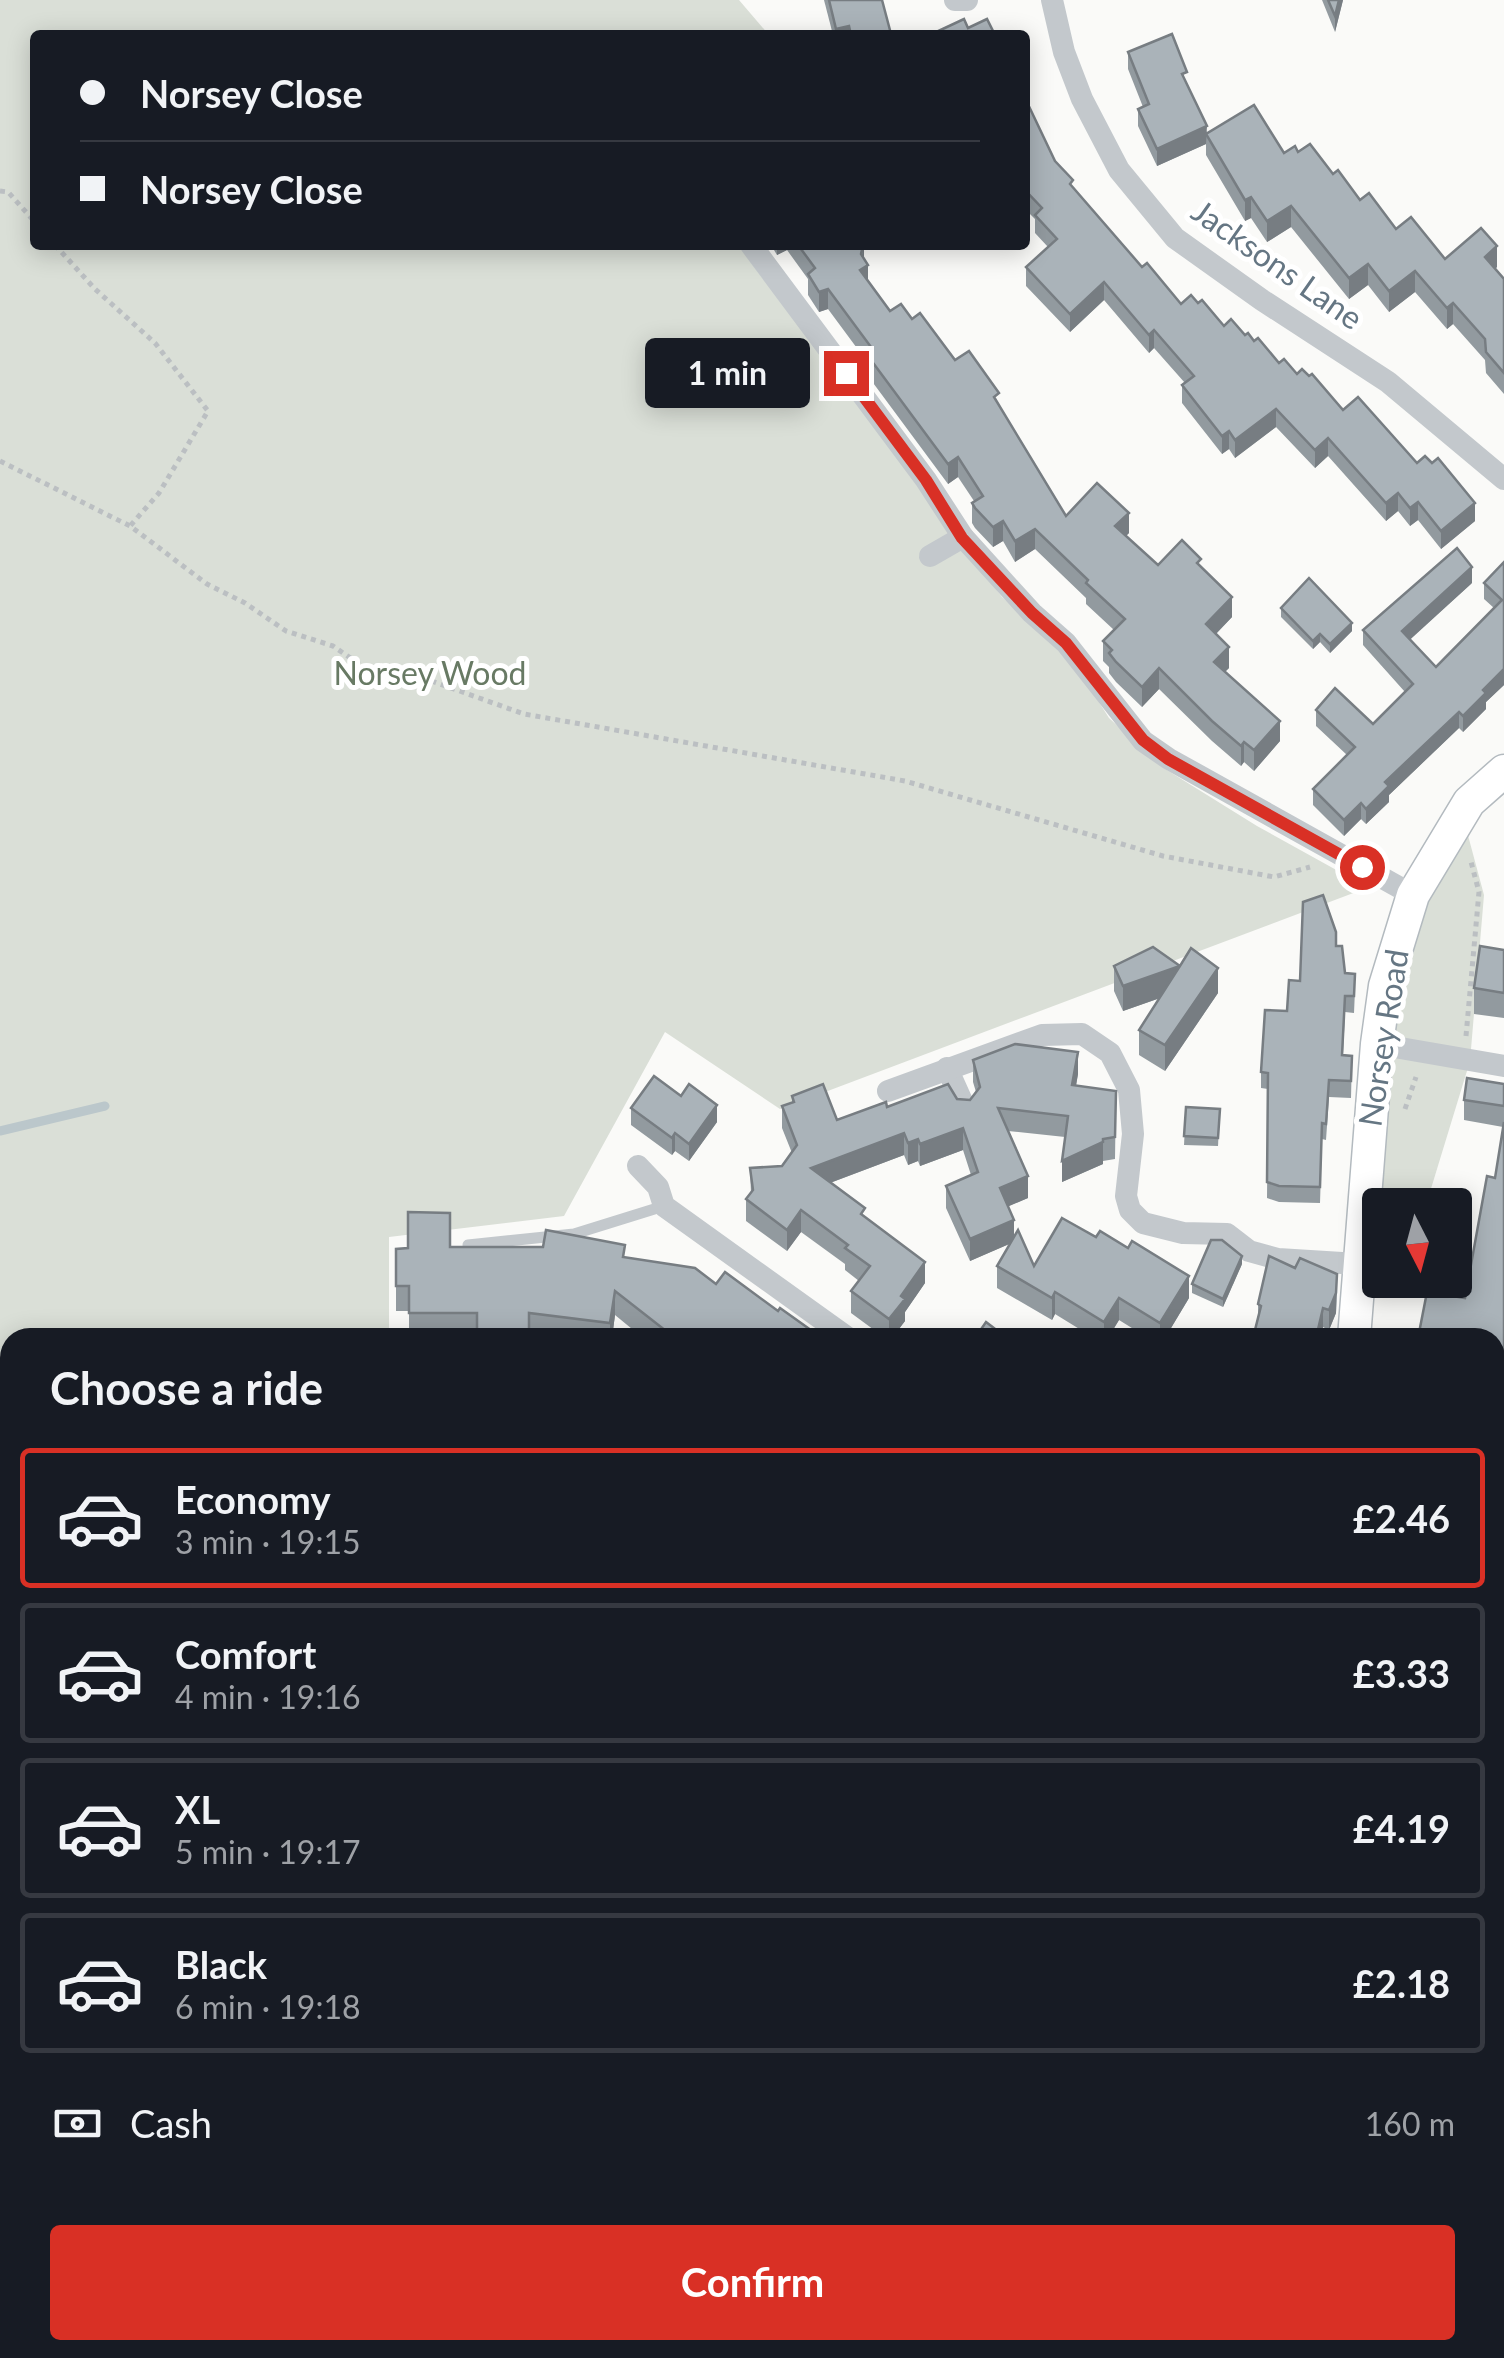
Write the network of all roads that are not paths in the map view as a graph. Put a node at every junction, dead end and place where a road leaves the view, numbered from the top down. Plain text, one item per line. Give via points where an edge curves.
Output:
1 (955, 0) edge
2 (967, 0) edge
3 (1052, 0) edge
4 (755, 250) edge
5 (1504, 479) edge
6 (962, 538) junction
7 (930, 556) dead end
8 (1086, 628) dead end
9 (1066, 643) junction
10 (1504, 771) edge
11 (1413, 896) junction
12 (1377, 1044) junction
13 (1504, 1066) edge
14 (947, 1068) junction
15 (888, 1091) dead end
16 (965, 1108) edge
17 (638, 1166) dead end
18 (664, 1206) junction
19 (468, 1245) edge
20 (1358, 1264) junction
21 (834, 1328) edge
22 (1355, 1328) edge

1 - 2 street
3 - 5 street, Jacksons Lane via 1082,99 1119,170 1174,238 1388,382
4 - 6 street
6 - 7 street
6 - 9 street
8 - 9 street
9 - 11 street via 1143,740 1168,759
10 - 11 street, Norsey Road via 1469,802
11 - 12 street, Norsey Road via 1385,986
12 - 13 street
12 - 20 street, Norsey Road
14 - 15 street
14 - 16 street
14 - 20 street via 1042,1035 1082,1034 1110,1053 1129,1090 1133,1134 1126,1196 1143,1224 1227,1234 1249,1251 1278,1259
17 - 18 street
18 - 19 lane via 574,1234
18 - 21 street
20 - 22 street, Norsey Road

